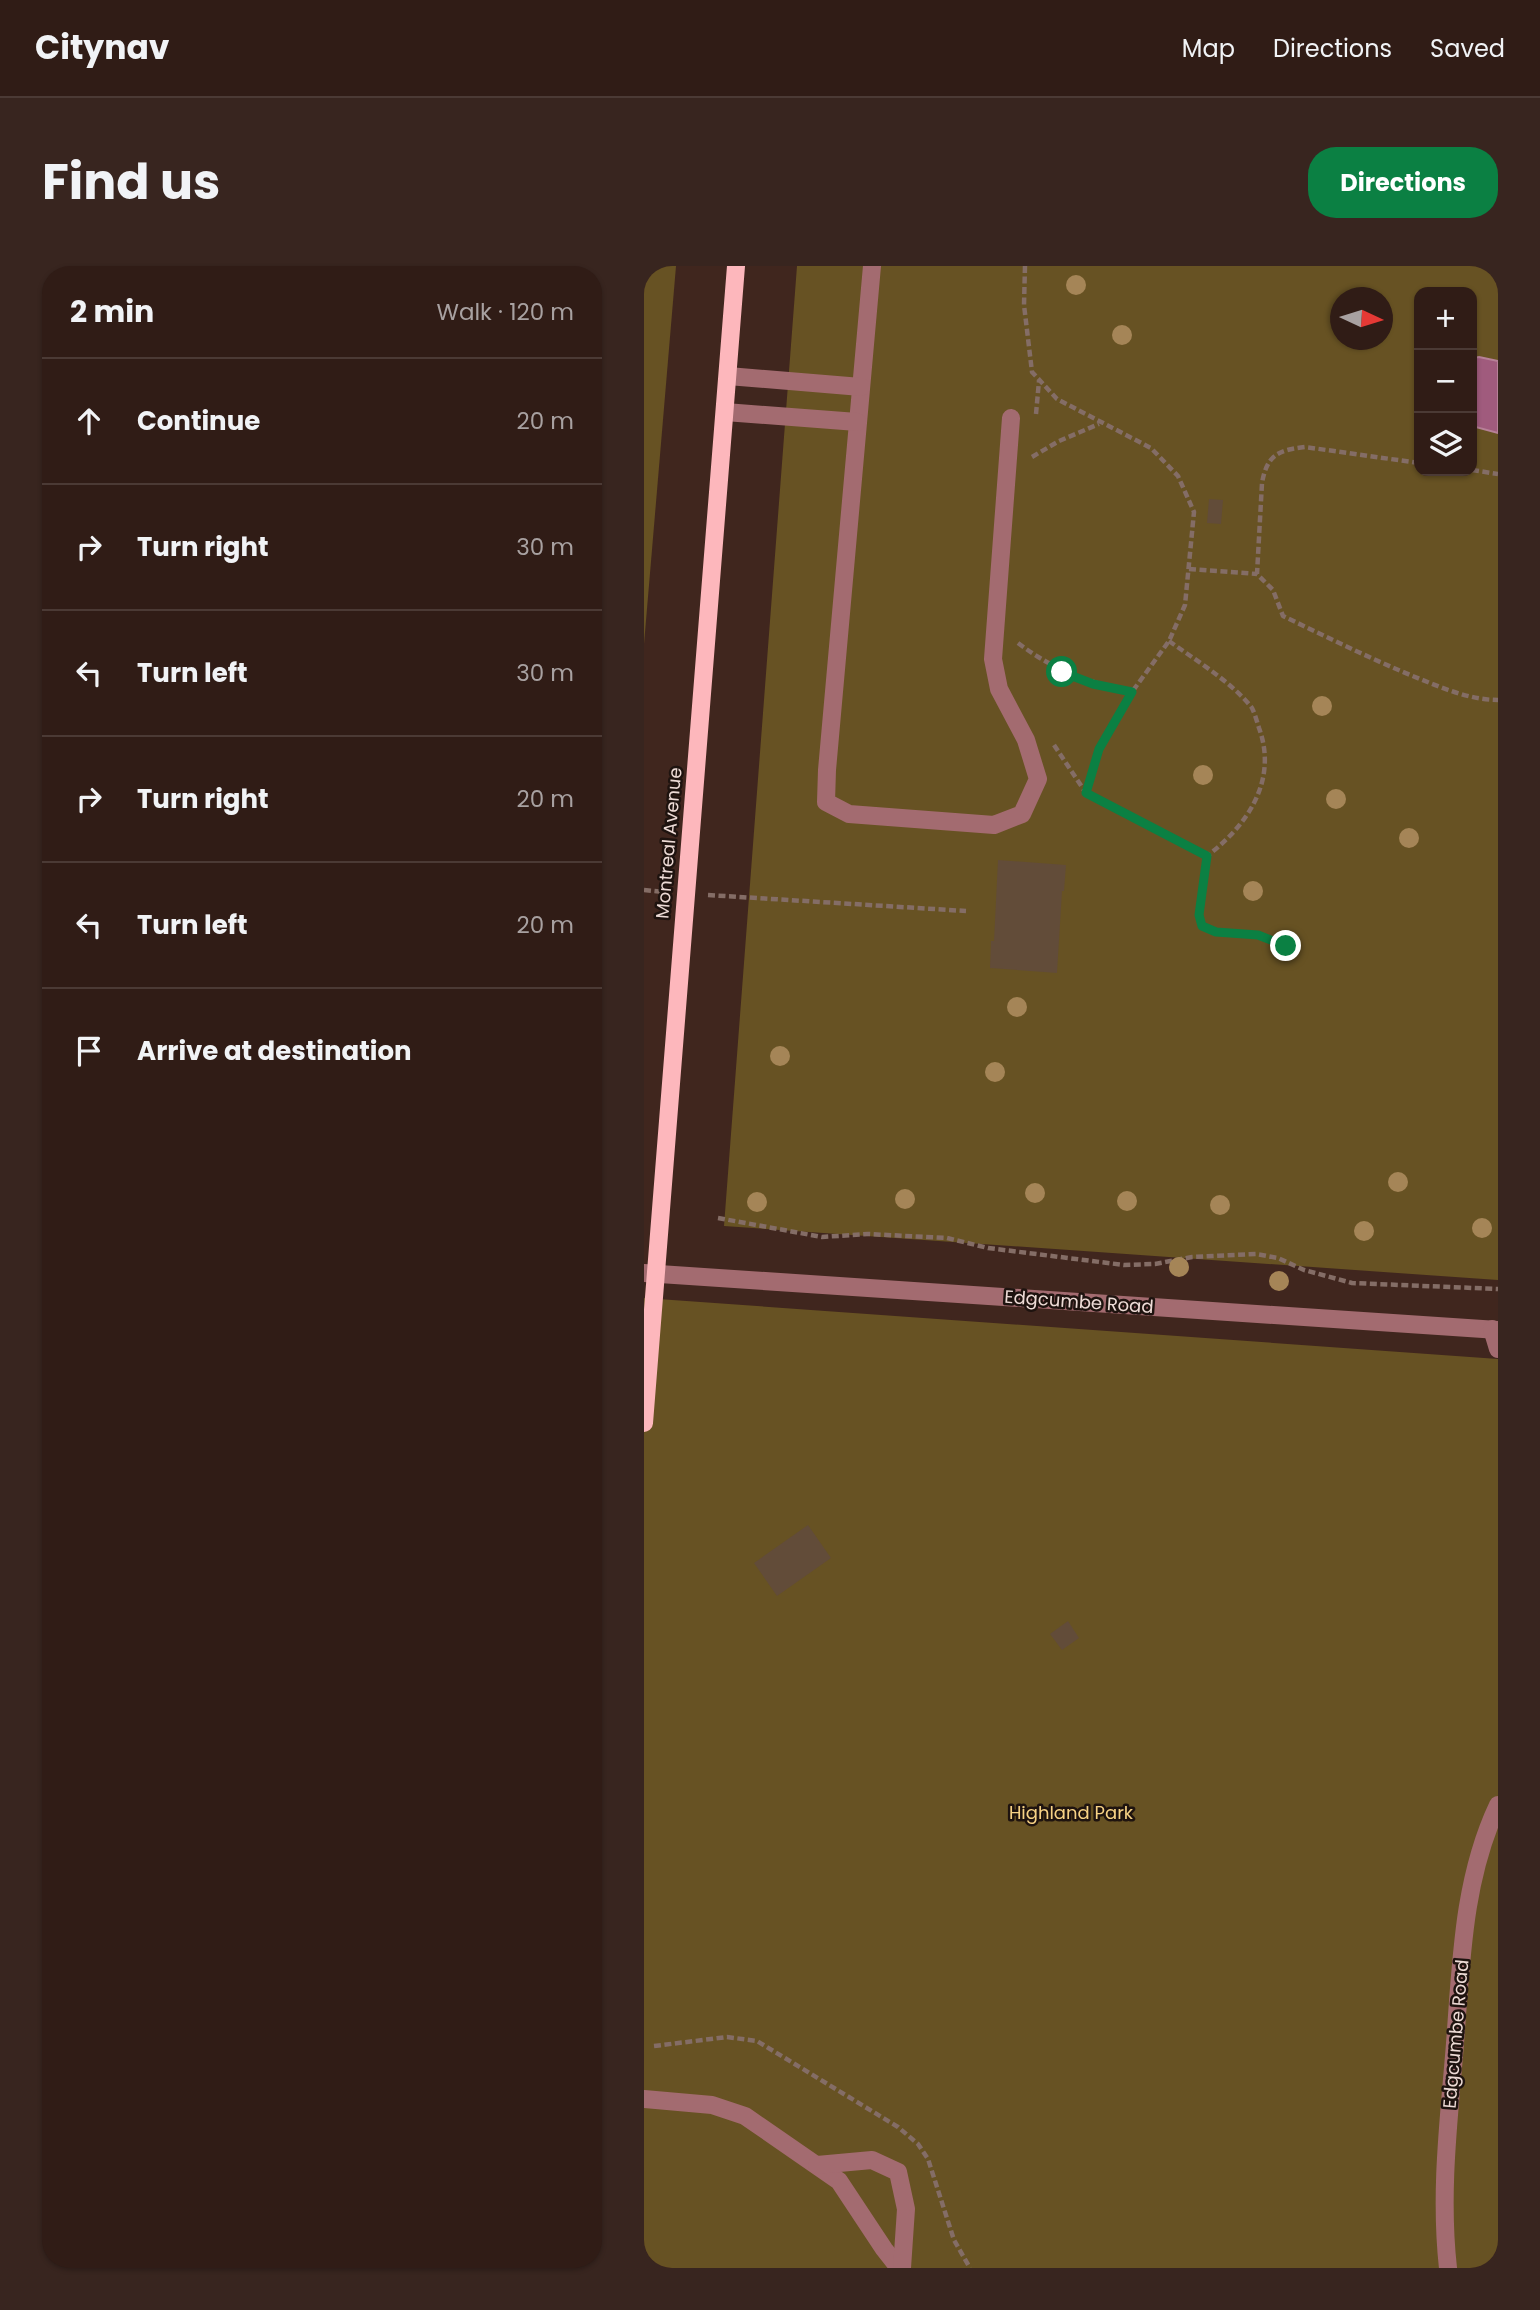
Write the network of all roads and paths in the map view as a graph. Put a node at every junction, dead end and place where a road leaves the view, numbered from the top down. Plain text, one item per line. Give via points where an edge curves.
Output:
1 (736, 266) edge
2 (872, 266) edge
3 (1025, 266) edge
4 (728, 376) junction
5 (1040, 380) junction
6 (861, 387) junction
7 (725, 412) junction
8 (1011, 418) dead end
9 (1035, 419) dead end
10 (858, 422) junction
11 (1100, 424) junction
12 (1032, 445) dead end
13 (1414, 462) edge
14 (1477, 471) edge
15 (1498, 474) edge
16 (1189, 569) junction
17 (1256, 574) junction
18 (1169, 641) junction
19 (1017, 653) dead end
20 (1132, 692) junction
21 (1498, 700) edge
22 (1050, 738) dead end
23 (1086, 793) junction
24 (1207, 856) junction
25 (644, 890) edge
26 (686, 893) junction
27 (966, 911) dead end
28 (1286, 946) dead end
29 (718, 1218) dead end
30 (650, 1274) edge
31 (1498, 1289) edge
32 (1495, 1329) edge
33 (1498, 1349) edge
34 (644, 1423) edge
35 (1498, 1805) edge
36 (654, 2046) dead end
37 (644, 2099) edge
38 (817, 2165) junction
39 (901, 2268) edge
40 (970, 2268) edge
41 (1448, 2268) edge

1 - 4 main road, Montreal Avenue
2 - 6 street
3 - 5 path via 1024,305 1032,372
4 - 6 street
4 - 7 main road, Montreal Avenue
5 - 9 path
5 - 11 path via 1057,399
6 - 10 street
7 - 10 street
7 - 26 main road, Montreal Avenue
8 - 10 street via 993,659 999,689 1026,740 1038,779 1022,814 994,825 849,814 826,802
11 - 12 path via 1031,458
11 - 16 path via 1151,448 1178,476 1194,512
13 - 17 path via 1305,447 1273,456 1262,483
14 - 15 path
16 - 17 path
16 - 18 path via 1185,605
17 - 21 path via 1273,590 1283,616 1453,692
18 - 20 path
18 - 24 path via 1220,678 1252,709 1265,745 1265,777 1249,816
19 - 20 path via 1017,642 1062,672
20 - 23 path via 1099,749
22 - 23 path
23 - 24 path
24 - 28 path via 1199,915 1202,926 1216,932 1258,935
25 - 26 path
26 - 27 path
26 - 30 main road, Montreal Avenue
29 - 31 path via 822,1237 947,1238 988,1248 1124,1265 1256,1254 1352,1283
30 - 32 street, Edgcumbe Road
30 - 34 main road, Montreal Avenue
32 - 33 street, Edgcumbe Road
35 - 41 street, Edgcumbe Road via 1465,1920 1443,2189
36 - 40 path via 727,2037 757,2041 898,2127 928,2159 954,2240
37 - 38 street via 712,2105 746,2116
38 - 39 street via 839,2181
38 - 39 street via 872,2160 898,2172 906,2209

